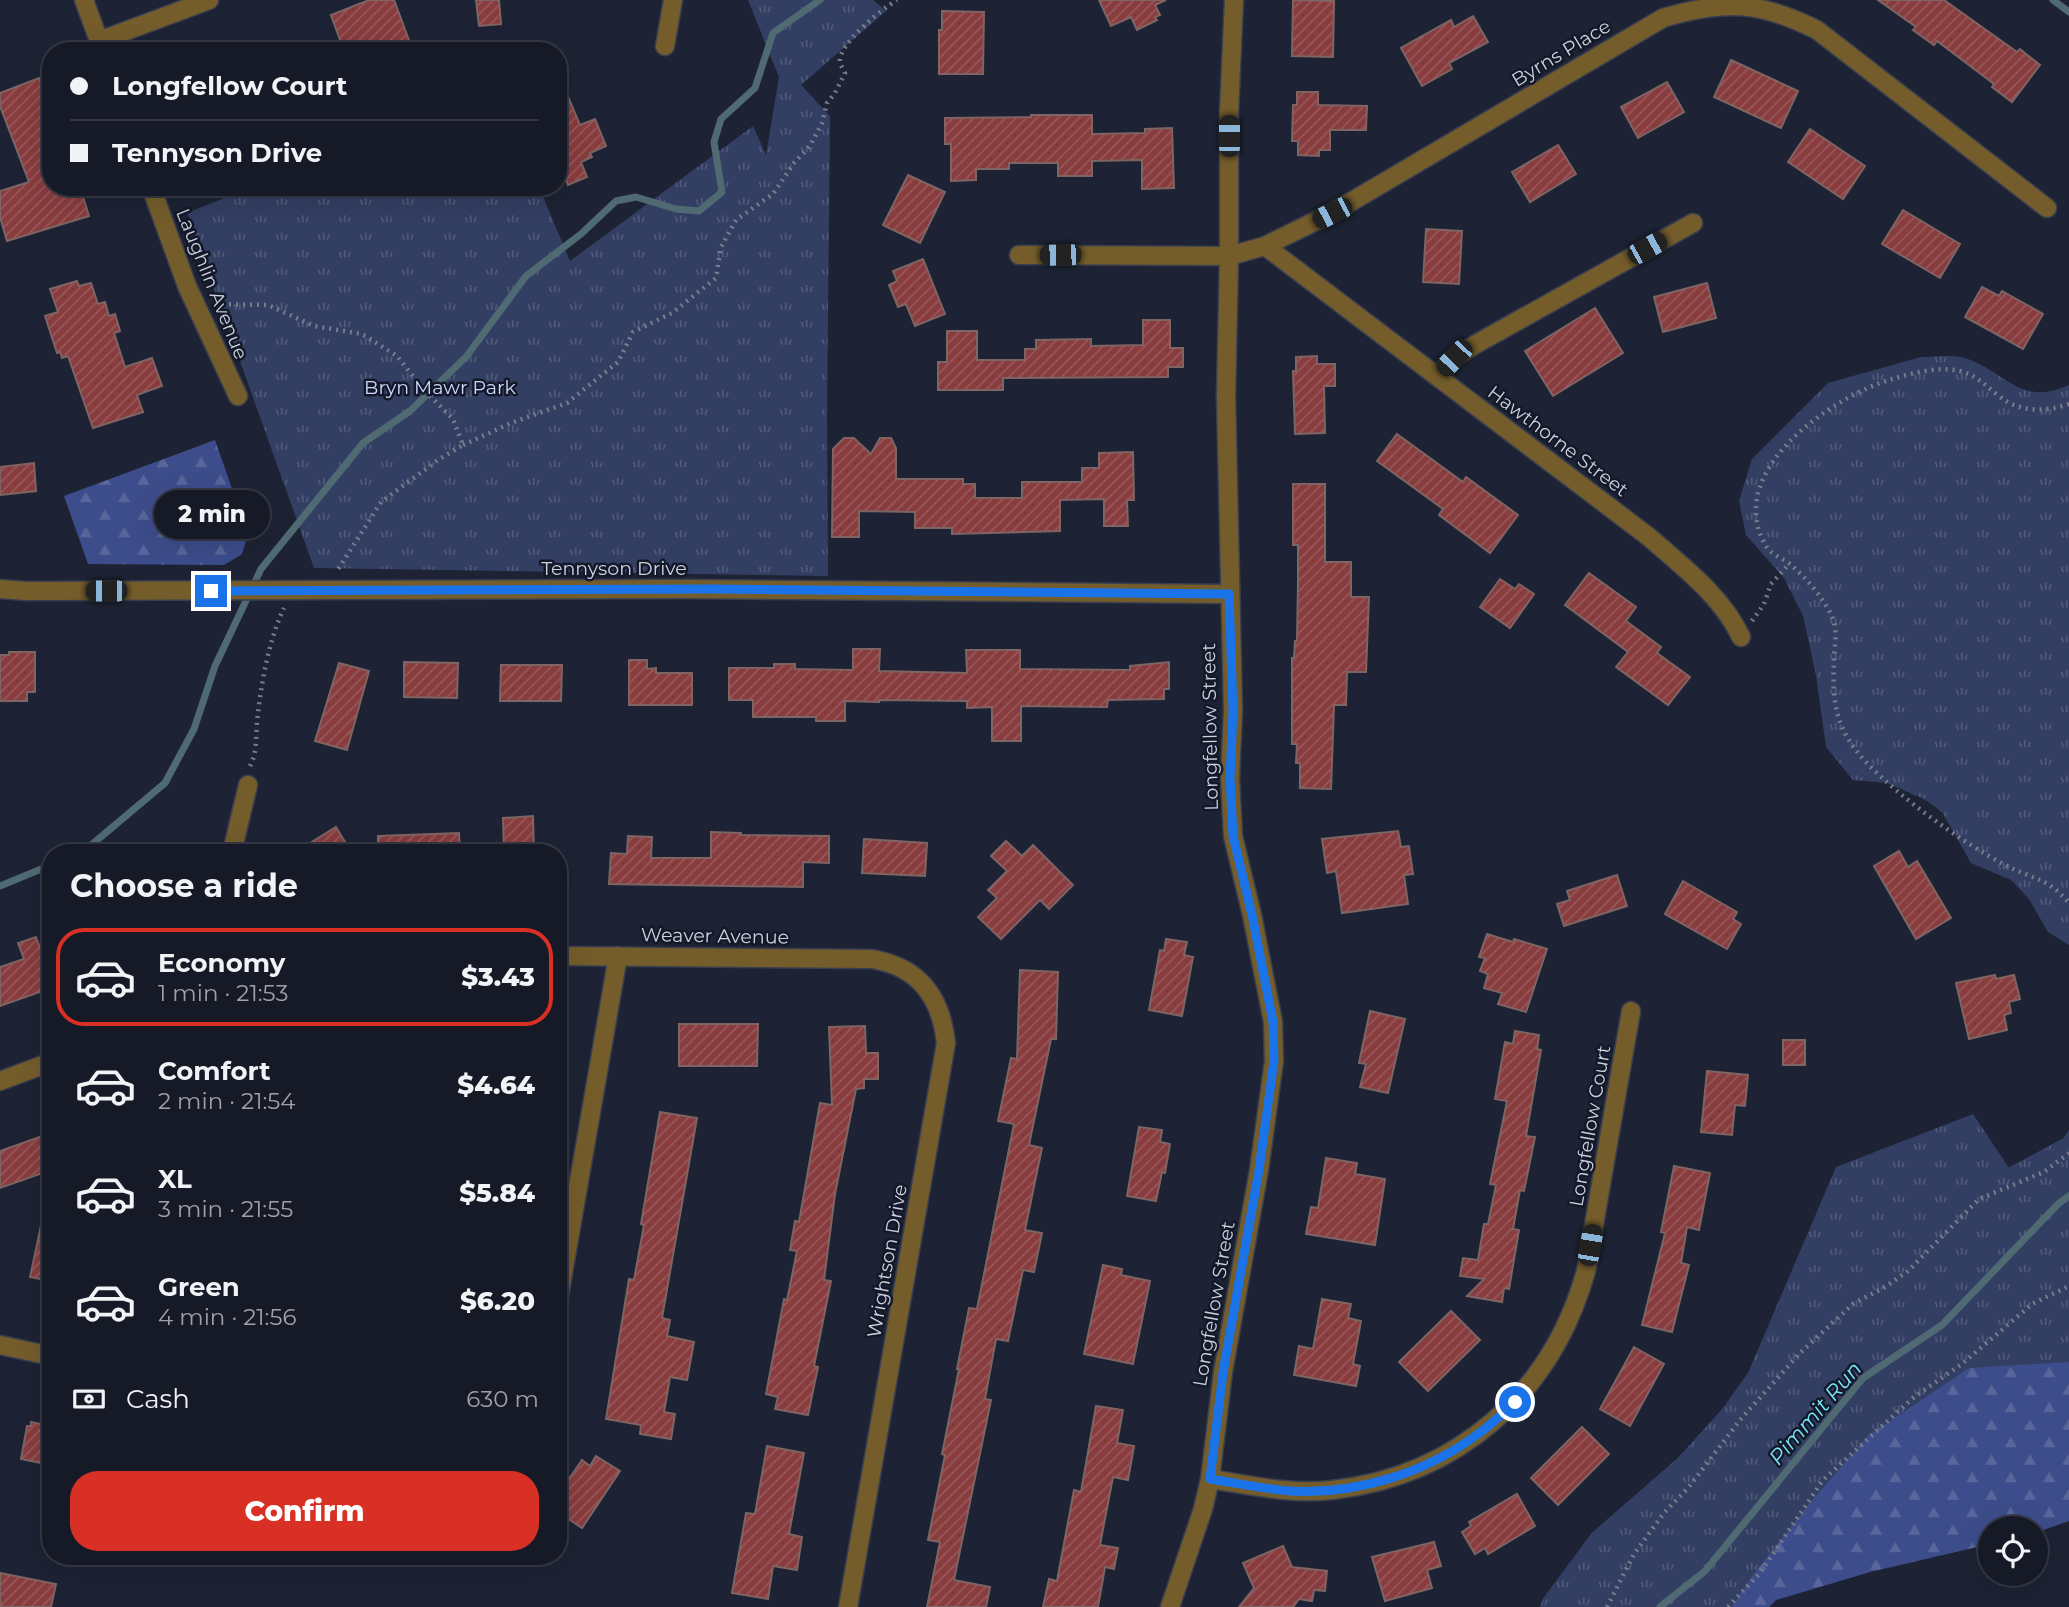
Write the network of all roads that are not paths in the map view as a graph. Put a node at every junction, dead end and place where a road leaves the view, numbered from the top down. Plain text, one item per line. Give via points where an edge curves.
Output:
1 (84, 0) edge
2 (209, 0) edge
3 (673, 0) edge
4 (1234, 0) edge
5 (100, 42) edge
6 (110, 42) edge
7 (665, 46) dead end
8 (154, 196) edge
9 (2047, 208) dead end
10 (1693, 223) dead end
11 (1265, 246) junction
12 (1019, 255) dead end
13 (1229, 256) junction
14 (1437, 376) junction
15 (238, 396) dead end
16 (0, 589) edge
17 (1229, 594) junction
18 (1741, 638) road end
19 (247, 785) road end
20 (234, 844) edge
21 (567, 956) edge
22 (618, 956) junction
23 (872, 959) joint
24 (1631, 1011) dead end
25 (42, 1065) edge
26 (0, 1081) edge
27 (567, 1250) edge
28 (0, 1345) edge
29 (42, 1354) edge
30 (1210, 1479) junction
31 (848, 1607) edge
32 (1170, 1607) edge

1 - 5 street
2 - 6 street
3 - 7 street
4 - 13 street, Longfellow Street
8 - 15 street, Laughlin Avenue via 195,304
9 - 11 street, Byrns Place via 1817,30 1756,6 1725,4 1663,18 1332,213
10 - 14 street via 1476,344
11 - 13 street, Byrns Place
11 - 14 street, Hawthorne Street
12 - 13 street, Byrns Place
13 - 17 street, Longfellow Street
14 - 18 street, Hawthorne Street via 1649,537 1732,618
16 - 17 street, Tennyson Drive
17 - 30 street, Longfellow Street via 1233,836 1273,1022 1274,1061
19 - 20 street
21 - 22 street, Weaver Avenue
22 - 23 street, Weaver Avenue
22 - 27 street
23 - 31 street, Wrightson Drive via 904,970 922,983 935,1000 946,1043
24 - 30 street, Longfellow Court via 1580,1294 1563,1334 1515,1402 1447,1455 1370,1484 1290,1491
25 - 26 street
28 - 29 street
30 - 32 street, Longfellow Street

